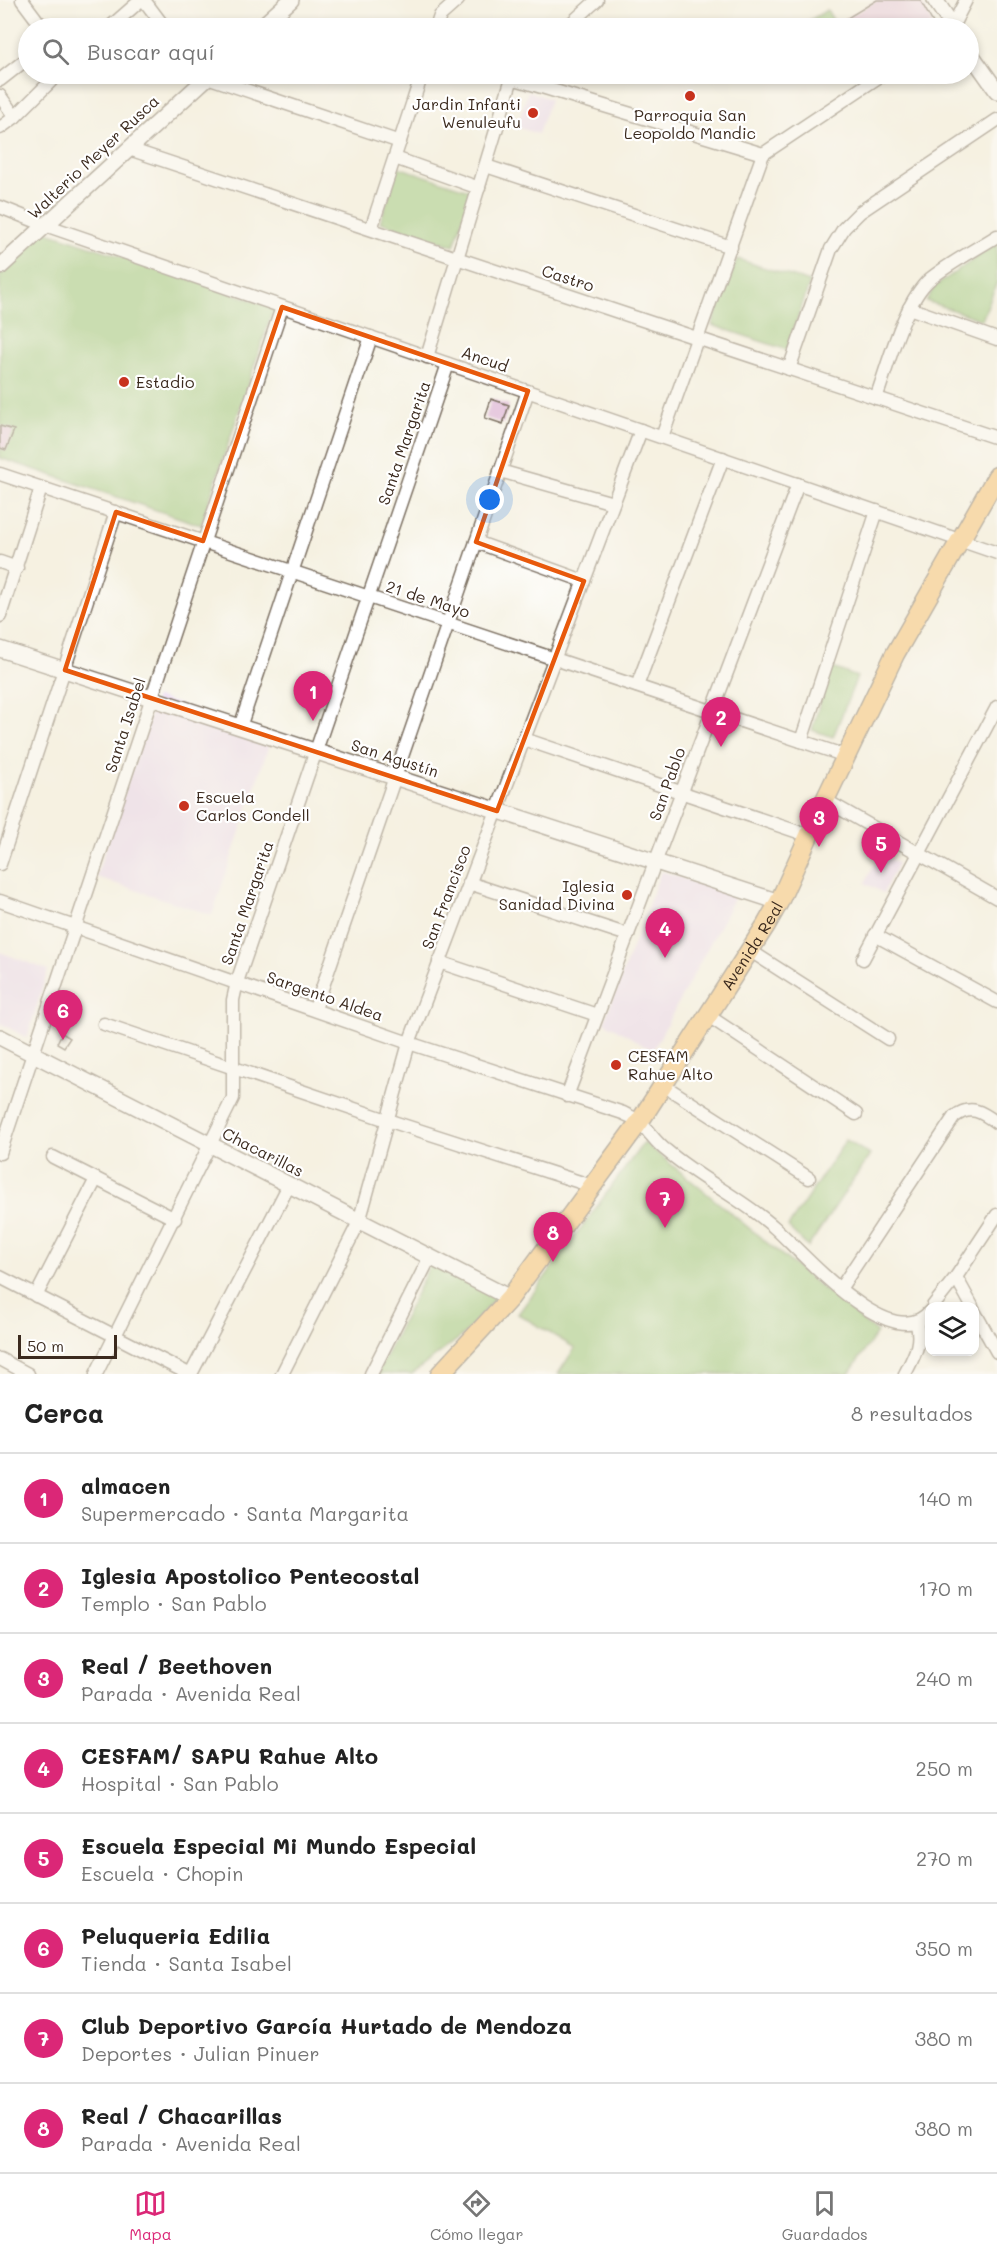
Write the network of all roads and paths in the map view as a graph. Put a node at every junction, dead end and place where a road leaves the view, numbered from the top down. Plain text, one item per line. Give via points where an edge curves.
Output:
1 (22, 0) edge
2 (142, 0) edge
3 (291, 0) edge
4 (458, 0) edge
5 (597, 0) edge
6 (935, 0) edge
7 (966, 0) edge
8 (36, 18) edge
9 (120, 18) edge
10 (157, 18) edge
11 (271, 18) edge
12 (439, 18) edge
13 (577, 18) edge
14 (946, 18) edge
15 (957, 18) edge
16 (979, 65) edge
17 (18, 66) edge
18 (0, 80) edge
19 (48, 84) edge
20 (197, 84) edge
21 (229, 84) edge
22 (419, 84) edge
23 (512, 84) edge
24 (540, 84) edge
25 (868, 84) edge
26 (997, 91) edge
27 (0, 96) edge
28 (15, 117) junction
29 (997, 120) edge
30 (0, 128) edge
31 (400, 141) junction
32 (129, 149) junction
33 (763, 154) junction
34 (394, 158) junction
35 (486, 166) junction
36 (479, 188) junction
37 (0, 207) edge
38 (45, 225) junction
39 (371, 229) junction
40 (997, 236) edge
41 (731, 247) junction
42 (457, 258) junction
43 (0, 267) edge
44 (282, 307) junction
45 (909, 308) junction
46 (371, 338) junction
47 (698, 339) junction
48 (997, 339) edge
49 (428, 357) junction
50 (448, 364) junction
51 (789, 369) junction
52 (528, 391) junction
53 (876, 398) junction
54 (641, 430) junction
55 (662, 437) junction
56 (997, 438) edge
57 (723, 458) junction
58 (500, 471) junction
59 (0, 474) edge
60 (997, 476) edge
61 (798, 484) junction
62 (41, 488) junction
63 (613, 503) junction
64 (877, 511) junction
65 (116, 512) junction
66 (960, 540) junction
67 (203, 541) junction
68 (476, 542) junction
69 (997, 553) edge
70 (0, 562) edge
71 (16, 568) junction
72 (292, 571) junction
73 (584, 580) junction
74 (368, 597) junction
75 (0, 616) edge
76 (448, 623) junction
77 (0, 649) edge
78 (554, 659) junction
79 (65, 670) junction
80 (637, 686) junction
81 (151, 698) junction
82 (997, 707) edge
83 (711, 711) junction
84 (240, 727) junction
85 (524, 739) junction
86 (801, 741) junction
87 (316, 752) junction
88 (846, 756) junction
89 (395, 777) junction
90 (682, 793) junction
91 (825, 800) junction
92 (497, 811) junction
93 (810, 836) junction
94 (919, 854) junction
95 (656, 862) junction
96 (0, 864) edge
97 (469, 883) junction
98 (997, 898) edge
99 (0, 901) edge
100 (779, 902) junction
101 (74, 927) junction
102 (628, 935) junction
103 (875, 935) junction
104 (749, 950) junction
105 (863, 959) dead end
106 (440, 962) junction
107 (237, 982) junction
108 (997, 1002) edge
109 (315, 1009) junction
110 (597, 1015) junction
111 (707, 1015) junction
112 (104, 1023) dead end
113 (0, 1037) edge
114 (888, 1039) dead end
115 (409, 1043) junction
116 (33, 1054) junction
117 (233, 1067) junction
118 (663, 1085) junction
119 (567, 1096) junction
120 (856, 1114) dead end
121 (387, 1120) junction
122 (640, 1121) junction
123 (997, 1123) edge
124 (211, 1145) junction
125 (0, 1153) edge
126 (53, 1157) dead end
127 (809, 1178) dead end
128 (96, 1179) junction
129 (289, 1185) junction
130 (592, 1186) junction
131 (997, 1215) edge
132 (175, 1219) junction
133 (359, 1222) junction
134 (430, 1257) junction
135 (0, 1277) edge
136 (956, 1277) junction
137 (840, 1289) junction
138 (36, 1296) junction
139 (510, 1298) junction
140 (936, 1302) edge
141 (970, 1302) edge
142 (925, 1316) edge
143 (979, 1318) edge
144 (916, 1322) junction
145 (115, 1336) junction
146 (997, 1352) edge
147 (6, 1366) edge
148 (28, 1374) edge
149 (96, 1374) edge
150 (190, 1374) edge
151 (282, 1374) edge
152 (371, 1374) edge
153 (440, 1374) edge
154 (905, 1374) edge

1 - 8 street
2 - 9 street
2 - 10 street
3 - 11 street
4 - 12 street
5 - 13 street
6 - 14 street
7 - 15 street
16 - 26 street
17 - 18 street
19 - 28 street
20 - 32 street, Walterio Meyer Rusca
21 - 31 street
22 - 31 street
23 - 35 street
24 - 33 street
25 - 33 street
27 - 28 street
28 - 30 street
29 - 51 street via 860,212 844,228 831,249
31 - 34 street
32 - 38 street, Walterio Meyer Rusca
32 - 39 street, Castro
33 - 41 street
34 - 36 street
34 - 39 street
35 - 36 street
35 - 41 street
36 - 42 street
37 - 38 street, Ancud
38 - 43 street, Walterio Meyer Rusca
38 - 44 street, Ancud
39 - 42 street, Castro
40 - 45 street via 930,279
41 - 47 street
42 - 47 street, Castro
42 - 49 street
44 - 46 street, Ancud
44 - 67 street, Santa Isabel
45 - 48 street
45 - 53 street
46 - 49 street, Ancud
46 - 72 street
47 - 51 street, Castro
47 - 55 street
49 - 50 street, Ancud
50 - 52 street, Ancud
50 - 74 street, Santa Margarita
51 - 53 street, Castro
52 - 54 street, Ancud
52 - 58 street
53 - 56 street, Castro
54 - 55 street, Ancud
54 - 63 street, San Francisco
55 - 57 street, Ancud
57 - 61 street, Ancud
57 - 80 street
58 - 63 street
58 - 68 street
59 - 62 street, 21 de Mayo
60 - 66 main road, Avenida Real
61 - 64 street, Ancud
61 - 83 street, San Pablo
62 - 65 street, 21 de Mayo
62 - 71 street
63 - 73 street, San Francisco
64 - 66 street, Ancud
64 - 86 street
65 - 67 street, 21 de Mayo
65 - 79 street
66 - 69 street, Ancud
66 - 88 main road, Avenida Real via 895,654
67 - 72 street, 21 de Mayo
67 - 81 street, Santa Isabel
68 - 73 street
68 - 76 street
70 - 71 street
71 - 75 street
72 - 74 street, 21 de Mayo
72 - 84 street
73 - 78 street, San Francisco
74 - 76 street, 21 de Mayo
74 - 87 street, Santa Margarita
76 - 78 street, 21 de Mayo
76 - 89 street
77 - 79 street, San Agustín
78 - 80 street, 21 de Mayo
78 - 85 street, San Francisco
79 - 81 street, San Agustín
79 - 96 street
80 - 83 street, 21 de Mayo
81 - 84 street, San Agustín
81 - 101 street, Santa Isabel
82 - 94 street
83 - 86 street, 21 de Mayo
83 - 90 street, San Pablo
84 - 87 street, San Agustín
85 - 90 street
85 - 92 street, San Francisco
86 - 88 street, 21 de Mayo
87 - 89 street, San Agustín
87 - 107 street, Santa Margarita
88 - 91 main road, Avenida Real
89 - 92 street, San Agustín
89 - 109 street
90 - 93 street
90 - 95 street, San Pablo
91 - 93 main road, Avenida Real
91 - 94 street
92 - 95 street, San Agustín
92 - 97 street, San Francisco
93 - 100 main road, Avenida Real
94 - 98 street
94 - 103 street
95 - 100 street, San Agustín
95 - 102 street, San Pablo
97 - 102 street
97 - 106 street, San Francisco
99 - 101 street, Sargento Aldea
100 - 104 main road, Avenida Real
101 - 107 street, Sargento Aldea
101 - 116 street, Santa Isabel
102 - 110 street, San Pablo
103 - 105 street
103 - 108 street
104 - 111 main road, Avenida Real
104 - 114 street
106 - 110 street
106 - 115 street, San Francisco
107 - 109 street, Sargento Aldea
107 - 117 street, Santa Margarita via 233,1000
109 - 115 street, Sargento Aldea
110 - 119 street, San Pablo
111 - 118 main road, Avenida Real
111 - 120 street
112 - 117 street
113 - 116 street, Chacarillas
115 - 119 street, Sargento Aldea
115 - 121 street, San Francisco
116 - 124 street, Chacarillas
116 - 125 street, Santa Isabel
117 - 121 street
117 - 124 street, Santa Margarita via 233,1098
118 - 122 main road, Avenida Real
118 - 127 street
119 - 122 street, Sargento Aldea
121 - 130 street
121 - 133 street, San Francisco
122 - 130 main road, Avenida Real
122 - 137 street via 667,1151 775,1227
123 - 137 street via 974,1109 954,1117
124 - 129 street, Chacarillas
124 - 132 street, Santa Margarita
126 - 128 street
128 - 132 street
128 - 138 street
129 - 133 street, Chacarillas
129 - 150 street
130 - 139 main road, Avenida Real
131 - 136 street
132 - 145 street, Santa Margarita
133 - 134 street, Chacarillas
133 - 151 street, San Francisco
134 - 139 street, Chacarillas
134 - 152 street
135 - 138 street
136 - 140 street
136 - 141 street
137 - 144 street via 887,1318 901,1323
138 - 145 street
139 - 153 main road, Avenida Real
142 - 144 street
143 - 146 street
144 - 154 street via 919,1343
145 - 149 street, Santa Margarita
145 - 150 street
147 - 148 street

